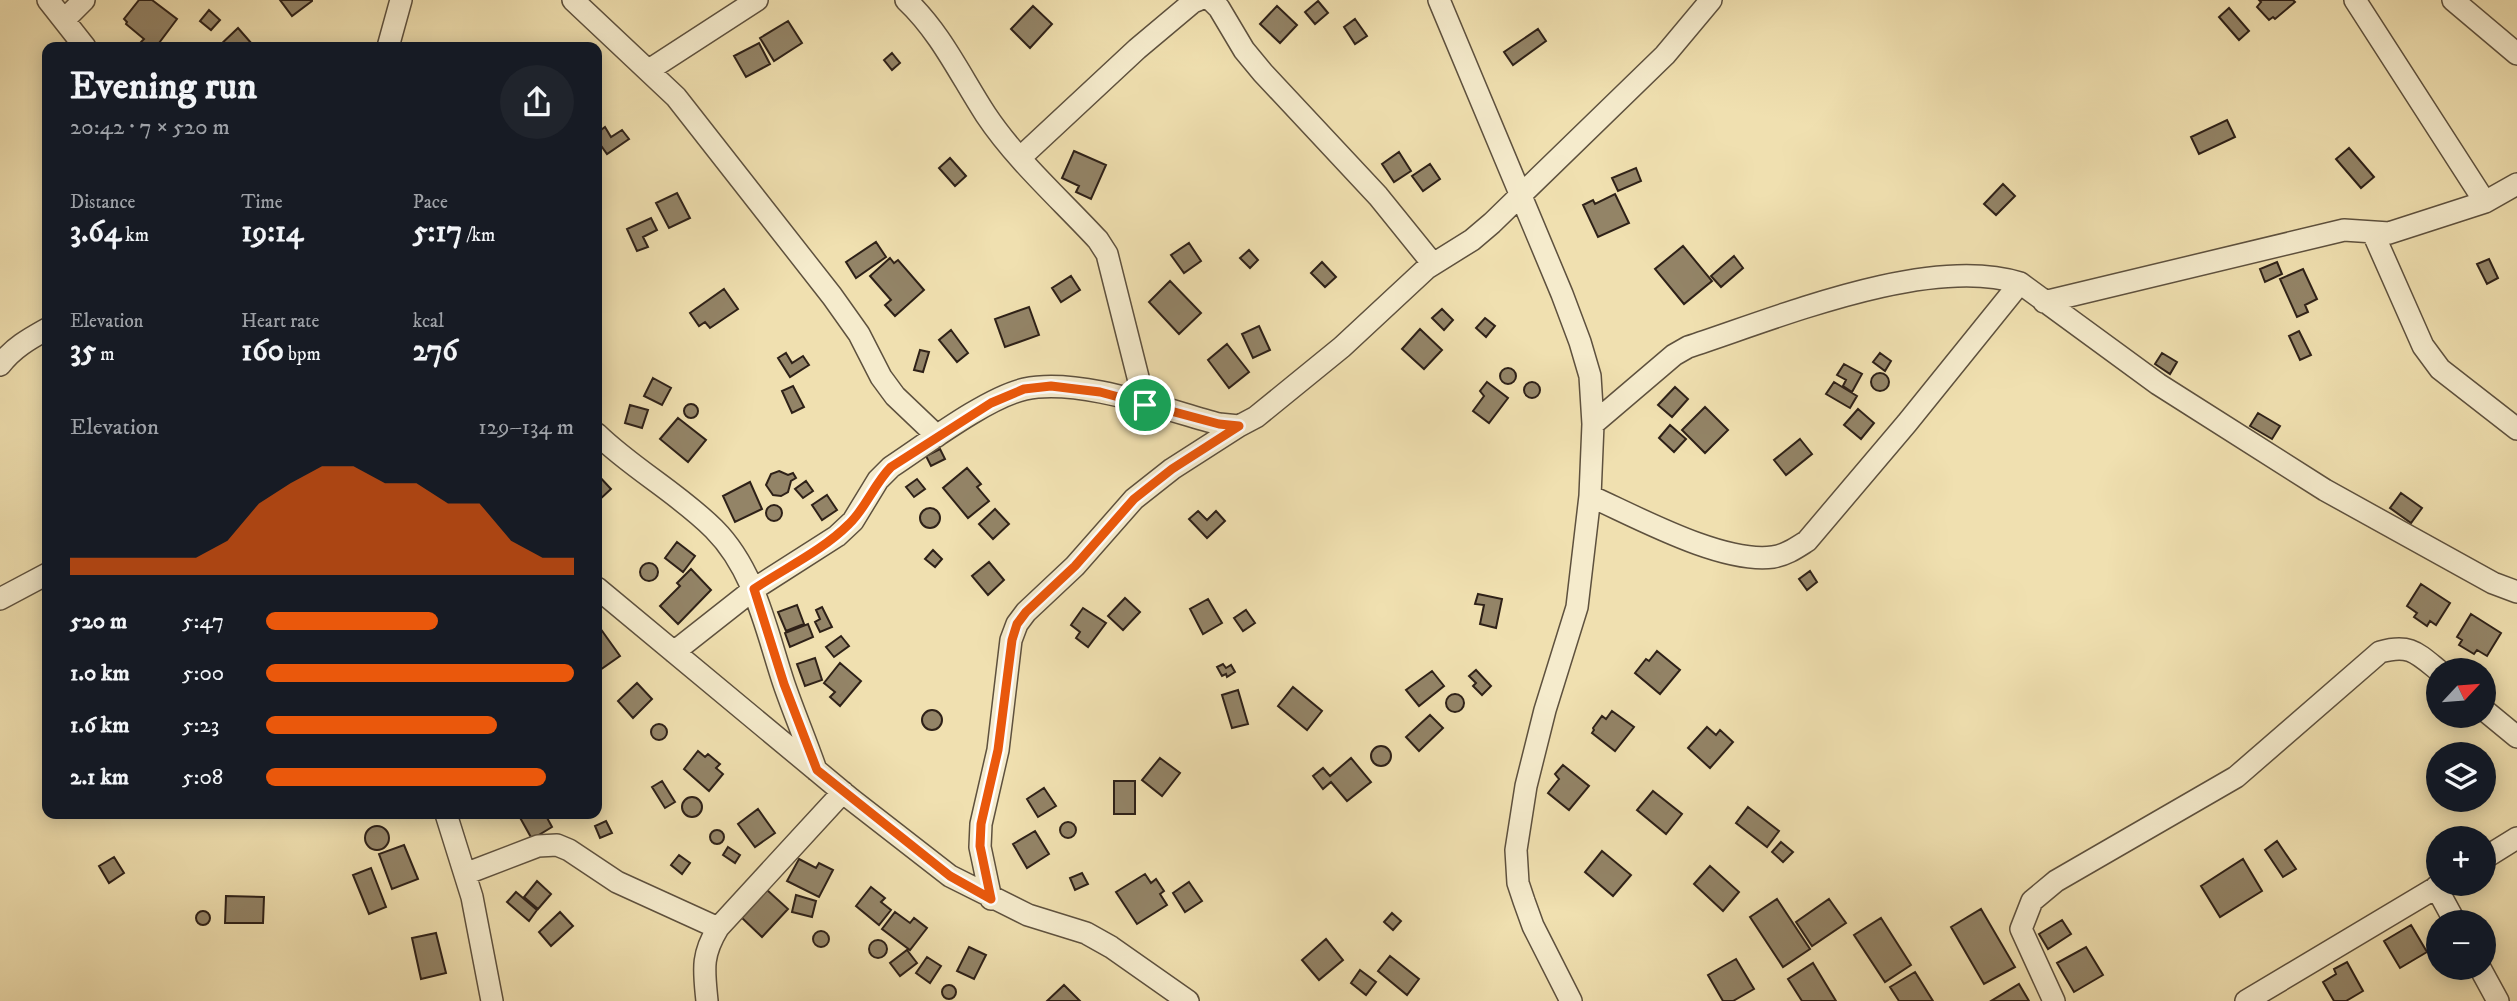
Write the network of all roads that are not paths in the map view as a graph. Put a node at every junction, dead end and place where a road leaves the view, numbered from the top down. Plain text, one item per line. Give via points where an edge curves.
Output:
1 (48, 0) edge
2 (84, 0) edge
3 (401, 0) edge
4 (573, 0) edge
5 (757, 0) edge
6 (906, 0) edge
7 (1199, 0) edge
8 (1211, 0) edge
9 (1440, 0) edge
10 (1711, 0) edge
11 (2355, 0) edge
12 (2453, 0) edge
13 (65, 19) junction
14 (81, 42) edge
15 (389, 42) edge
16 (2517, 54) edge
17 (649, 69) junction
18 (1021, 157) junction
19 (2517, 184) edge
20 (1522, 194) junction
21 (2484, 202) junction
22 (2373, 233) junction
23 (1433, 264) junction
24 (2020, 283) junction
25 (2044, 302) junction
26 (42, 332) edge
27 (0, 365) edge
28 (1145, 405) junction
29 (1593, 424) junction
30 (1239, 426) junction
31 (2517, 429) edge
32 (937, 436) junction
33 (602, 438) edge
34 (1590, 496) junction
35 (42, 577) edge
36 (754, 589) junction
37 (602, 591) edge
38 (2517, 592) edge
39 (0, 599) edge
40 (674, 652) junction
41 (2426, 660) edge
42 (2496, 720) edge
43 (2517, 737) edge
44 (817, 770) junction
45 (843, 792) junction
46 (448, 819) edge
47 (2517, 838) edge
48 (2496, 851) edge
49 (465, 874) junction
50 (2426, 894) edge
51 (991, 899) junction
52 (718, 928) junction
53 (2487, 980) edge
54 (492, 1001) edge
55 (707, 1001) edge
56 (1188, 1001) edge
57 (1571, 1001) edge
58 (2054, 1001) edge
59 (2246, 1001) edge
60 (2498, 1001) edge

1 - 13 street
2 - 13 street
3 - 15 street
4 - 17 street
5 - 17 street
6 - 18 street via 948,51 987,116
7 - 18 street via 1137,49
8 - 23 street via 1263,73 1378,196
9 - 20 street
10 - 20 street via 1665,55
11 - 21 street
12 - 16 street
13 - 14 street
17 - 32 street via 832,296 895,396
18 - 28 street via 1107,254
19 - 21 street
20 - 23 street via 1472,240
20 - 29 street via 1580,341 1590,376
21 - 22 street via 2389,233
22 - 25 street via 2344,230
22 - 31 street via 2431,358
23 - 30 street via 1342,347
24 - 25 street
24 - 29 street via 1984,276 1933,277 1877,287 1714,338 1674,355
24 - 34 street via 1807,541 1792,552 1748,557 1721,551
25 - 38 street via 2158,383 2325,490
26 - 27 street via 23,342
28 - 30 street
28 - 32 street via 1051,386 1024,389
29 - 34 street
30 - 51 street via 1134,499 1017,624 998,750 981,824 980,846
32 - 36 street via 878,480 852,522 837,536
33 - 36 street via 716,531
34 - 57 street via 1577,607 1545,710 1516,850 1518,883 1533,926
35 - 39 street
36 - 40 street
36 - 44 street
37 - 40 street
40 - 44 street
41 - 58 street via 2399,647 2380,652 2236,777 2056,881 2032,901 2021,929
42 - 43 street
44 - 45 street
45 - 51 street via 950,876
45 - 52 street
46 - 49 street
47 - 48 street
49 - 52 street via 538,846 557,845 617,882
49 - 54 street
50 - 59 street
51 - 56 street via 1086,933
52 - 55 street via 703,963
53 - 60 street

